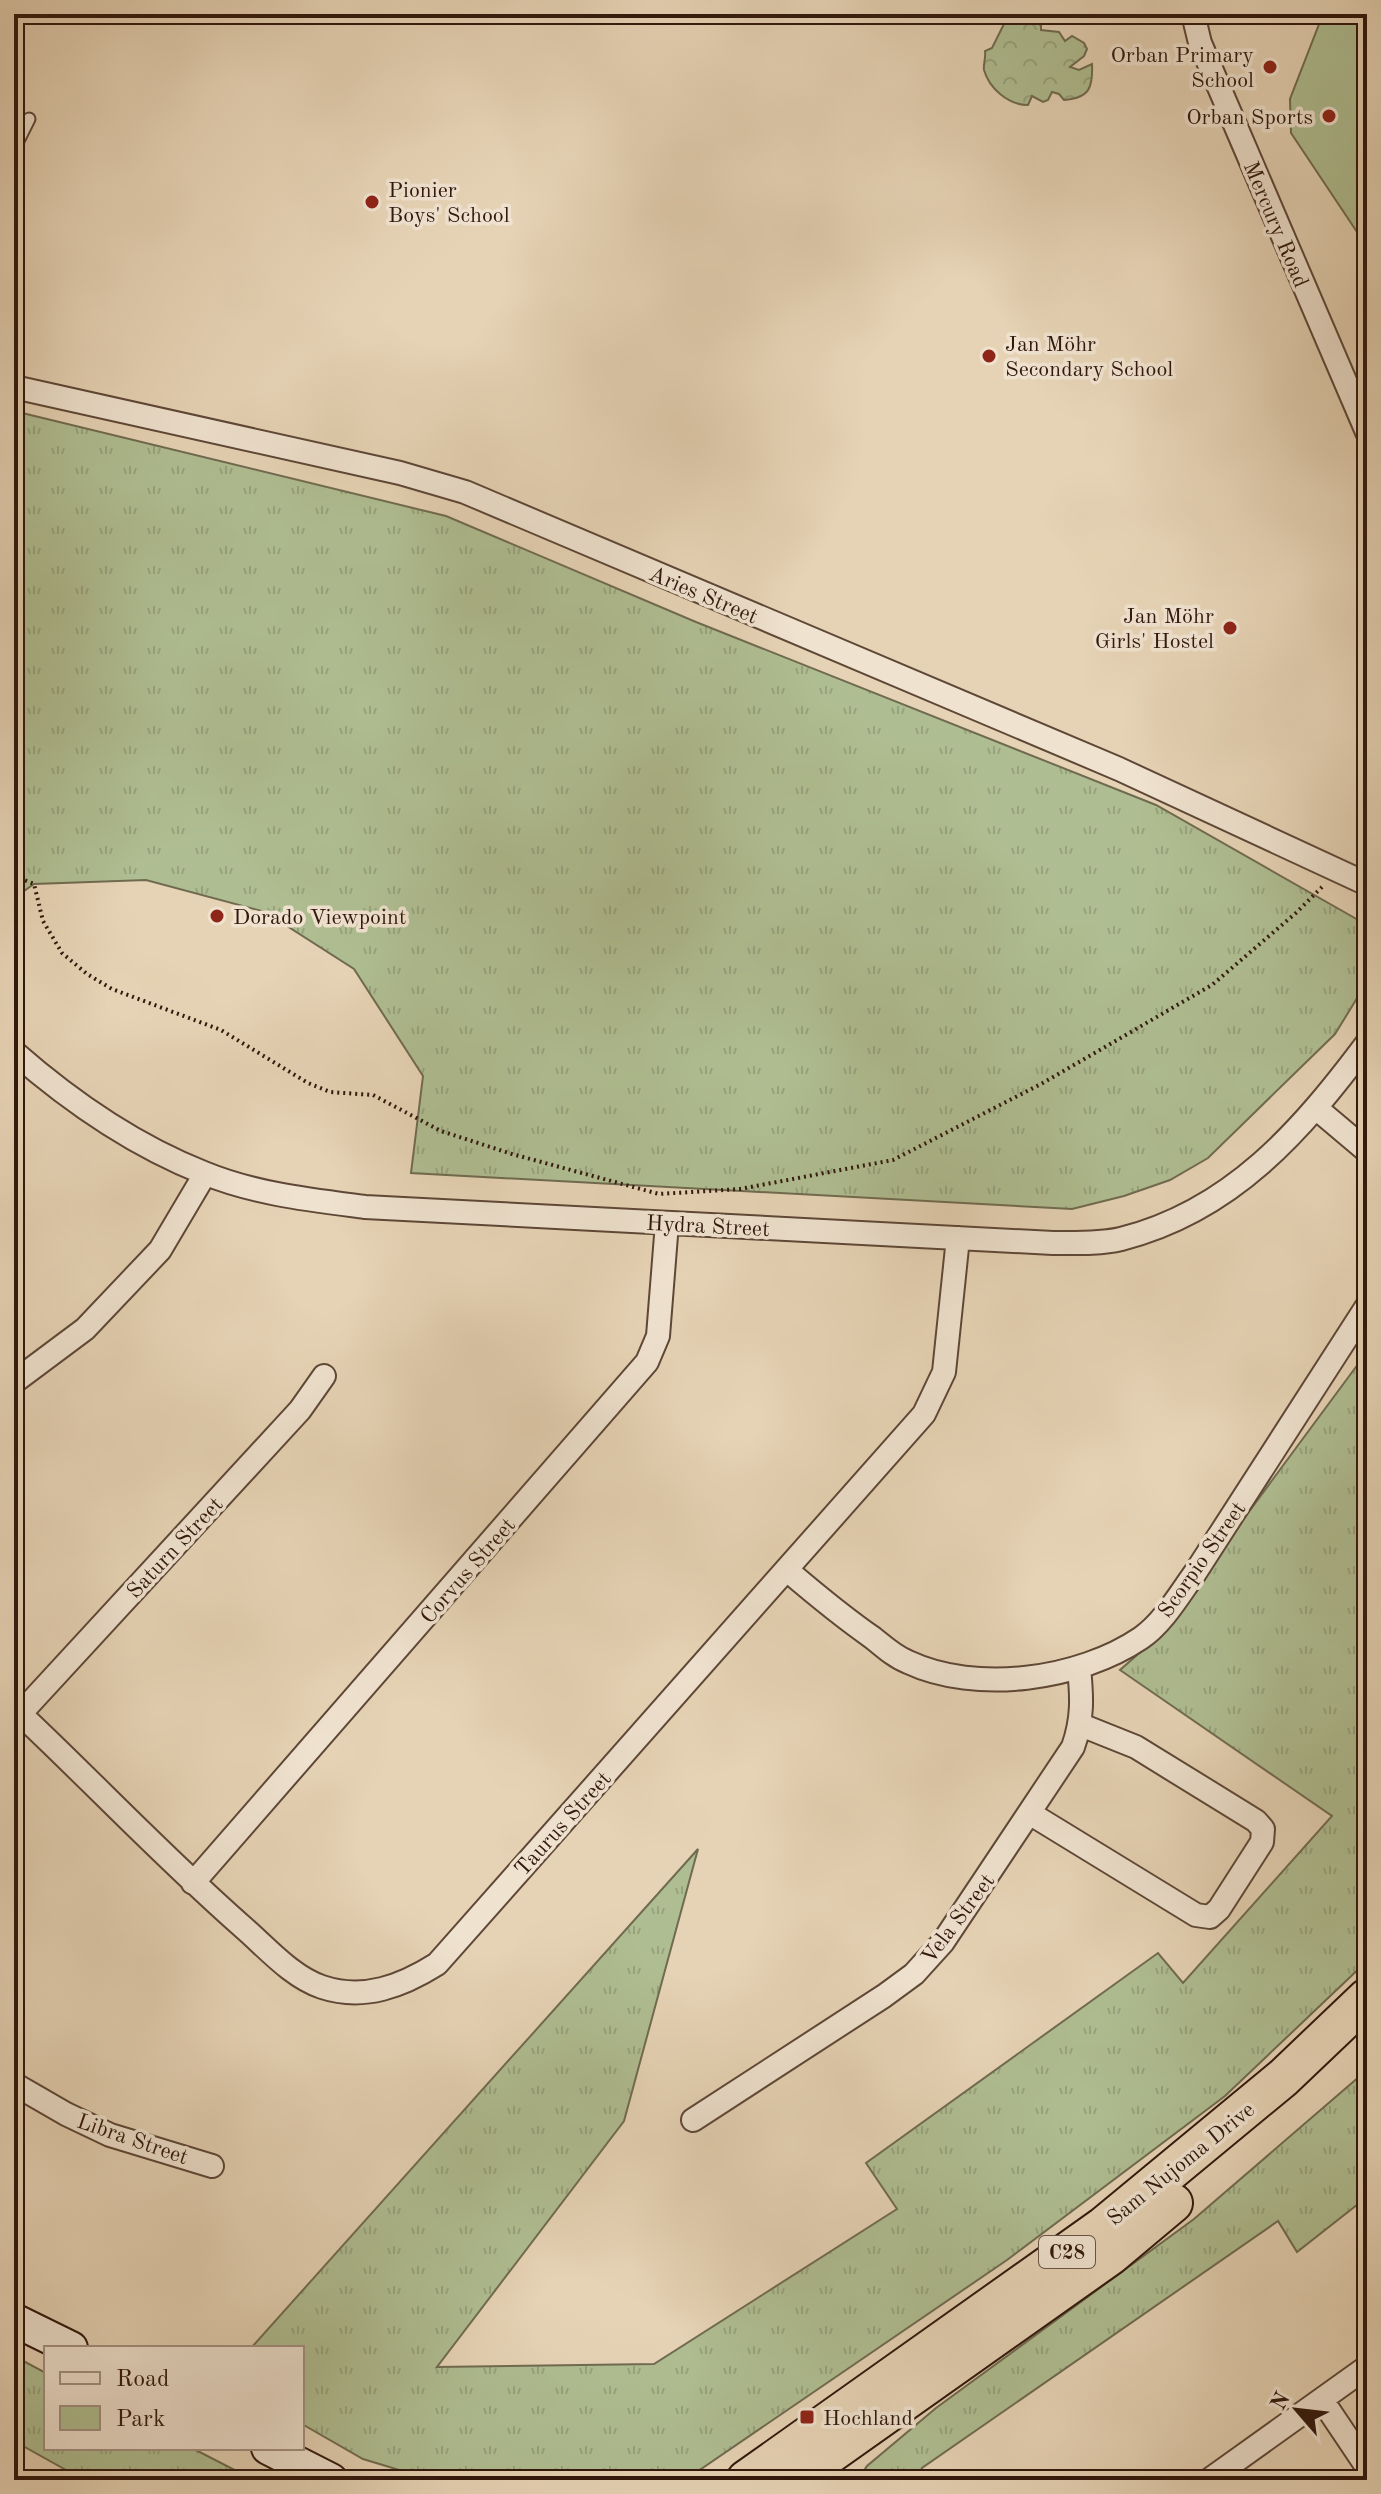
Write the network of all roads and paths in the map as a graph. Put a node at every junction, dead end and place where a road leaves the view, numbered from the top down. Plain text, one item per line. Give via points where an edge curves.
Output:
1 (1188, 15) edge
2 (29, 119) dead end
3 (14, 149) edge
4 (14, 387) edge
5 (1367, 432) edge
6 (1337, 871) junction
7 (14, 876) edge
8 (1367, 884) edge
9 (1367, 1043) edge
10 (14, 1052) edge
11 (1316, 1108) junction
12 (1367, 1151) edge
13 (205, 1174) junction
14 (667, 1223) junction
15 (958, 1238) junction
16 (1367, 1306) edge
17 (324, 1376) dead end
18 (14, 1382) edge
19 (787, 1570) junction
20 (1079, 1668) junction
21 (17, 1711) edge
22 (1081, 1725) junction
23 (1031, 1814) junction
24 (193, 1883) junction
25 (1367, 1998) edge
26 (1367, 2031) edge
27 (14, 2084) edge
28 (693, 2120) dead end
29 (212, 2166) dead end
30 (14, 2320) edge
31 (67, 2346) edge
32 (1367, 2367) edge
33 (1322, 2400) junction
34 (891, 2412) junction
35 (272, 2450) edge
36 (1367, 2467) edge
37 (331, 2480) edge
38 (746, 2480) edge
39 (793, 2480) edge
40 (832, 2480) edge
41 (1209, 2480) edge

1 - 5 street, Mercury Road
2 - 3 lane
4 - 6 street, Aries Street via 385,469 465,492 1119,769
6 - 7 path via 1212,985 1041,1084 893,1160 740,1189 659,1194 441,1131 373,1095 330,1092 221,1030 112,989 62,953 43,921 34,884
6 - 8 street, Aries Street
9 - 11 street, Hydra Street
10 - 13 street, Hydra Street via 104,1123
11 - 12 street
11 - 15 street, Hydra Street via 1242,1182 1184,1217 1119,1240
13 - 14 street, Hydra Street via 302,1199 365,1207
13 - 18 street via 160,1250 85,1329
14 - 15 street, Hydra Street
14 - 24 street, Corvus Street via 658,1336 647,1362
15 - 19 street, Taurus Street via 947,1356 939,1387 924,1414
16 - 20 street, Scorpio Street via 1174,1602 1140,1639
17 - 21 street, Saturn Street via 300,1410
19 - 20 street, Scorpio Street via 906,1662 966,1678 1019,1678
19 - 24 street, Taurus Street via 437,1964 414,1978 394,1988 355,1992 322,1987 298,1974
20 - 22 street, Vela Street
21 - 24 street, Taurus Street
22 - 23 street, Vela Street
22 - 23 street via 1136,1747 1256,1821 1263,1829 1262,1842 1210,1917 1196,1915
23 - 28 street, Vela Street via 943,1942 914,1974
25 - 38 highway, Sam Nujoma Drive / C28 via 1283,2078 1104,2226
26 - 34 highway, Sam Nujoma Drive / C28 via 1290,2106 1111,2255
27 - 29 street, Libra Street via 110,2135
30 - 31 main road
32 - 33 street
33 - 36 street
33 - 41 street
34 - 39 highway, Sam Nujoma Drive / C28
34 - 40 highway
35 - 37 main road

